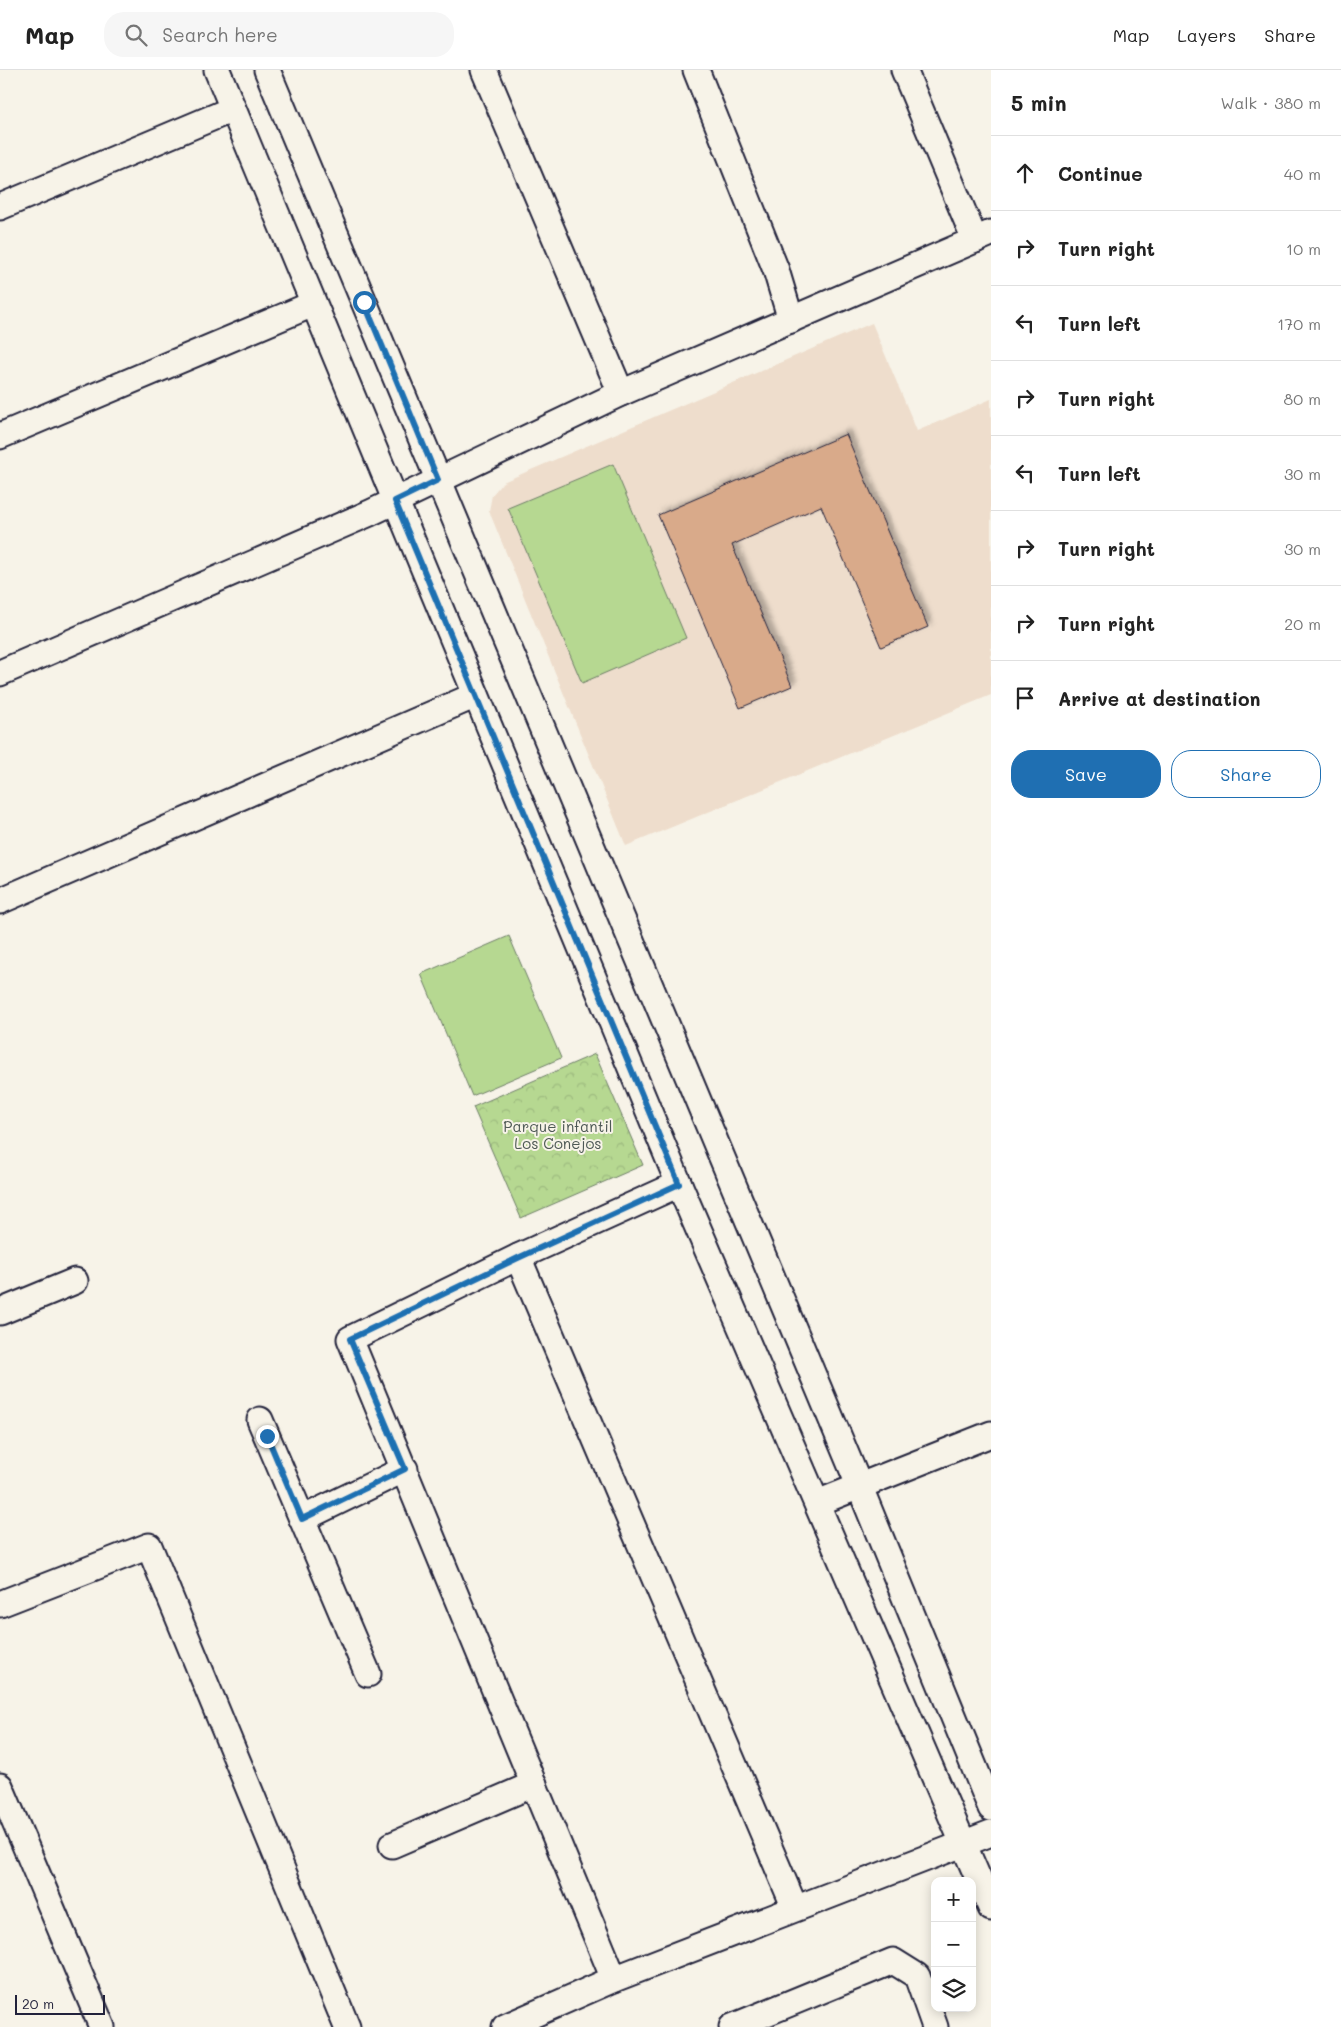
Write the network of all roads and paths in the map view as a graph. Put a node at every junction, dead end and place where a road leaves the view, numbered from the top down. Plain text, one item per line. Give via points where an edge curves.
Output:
1 (217, 70) edge
2 (268, 70) edge
3 (484, 70) edge
4 (696, 70) edge
5 (904, 70) edge
6 (233, 109) junction
7 (0, 207) edge
8 (983, 237) edge
9 (313, 304) junction
10 (791, 320) junction
11 (620, 393) junction
12 (0, 436) edge
13 (438, 480) junction
14 (395, 501) junction
15 (0, 673) edge
16 (476, 695) junction
17 (0, 901) edge
18 (679, 1184) junction
19 (518, 1258) junction
20 (75, 1281) dead end
21 (0, 1312) edge
22 (260, 1420) dead end
23 (991, 1434) edge
24 (405, 1469) junction
25 (859, 1485) junction
26 (817, 1503) junction
27 (302, 1519) junction
28 (0, 1604) edge
29 (368, 1674) dead end
30 (534, 1784) junction
31 (0, 1786) edge
32 (991, 1808) edge
33 (991, 1833) edge
34 (963, 1843) junction
35 (392, 1845) dead end
36 (795, 1908) junction
37 (991, 1908) edge
38 (614, 1979) junction
39 (102, 2027) edge
40 (347, 2027) edge
41 (505, 2027) edge
42 (732, 2027) edge
43 (935, 2027) edge

1 - 6 street
2 - 13 street
3 - 11 street
4 - 10 street via 776,270
5 - 8 street
6 - 7 street
6 - 9 street
8 - 10 street
9 - 12 street
9 - 14 street
10 - 11 street
11 - 13 street
13 - 14 street
13 - 25 street
14 - 15 street
14 - 16 street
16 - 17 street
16 - 18 street
18 - 19 street
18 - 26 street
19 - 24 street via 350,1339
19 - 36 street
20 - 21 street
22 - 27 street
23 - 25 street
24 - 27 street
24 - 30 street
25 - 26 street
25 - 32 street
26 - 34 street
27 - 29 street
28 - 40 street via 149,1546
30 - 35 street
30 - 38 street
31 - 39 street
33 - 34 street
34 - 36 street
34 - 37 street
36 - 38 street
38 - 41 street
42 - 43 street via 893,1961 917,1976

